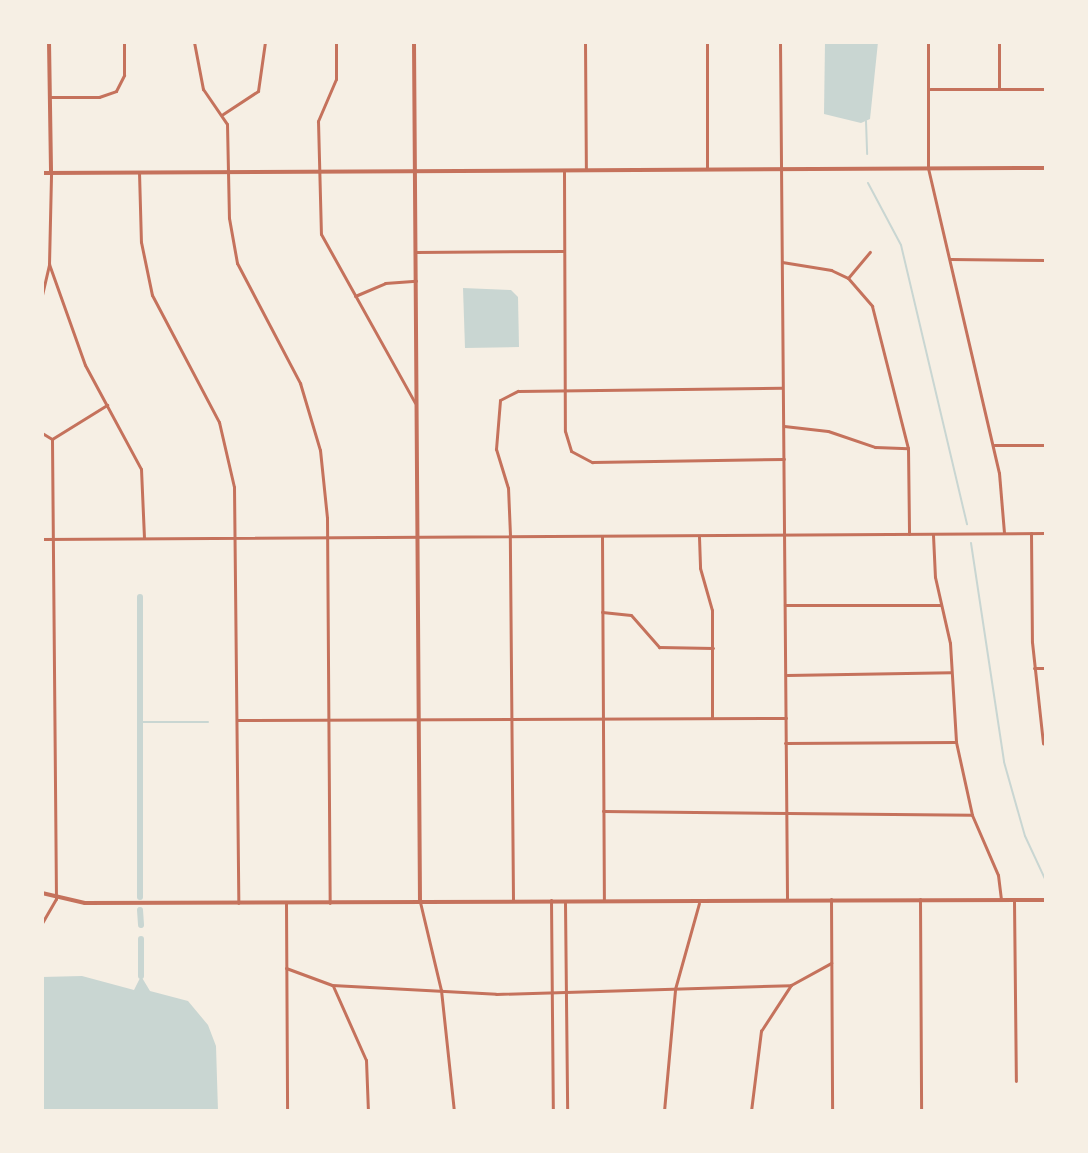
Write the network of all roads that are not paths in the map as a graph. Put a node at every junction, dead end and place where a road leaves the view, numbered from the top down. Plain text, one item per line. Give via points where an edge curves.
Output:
1 (49, 42) edge
2 (124, 42) edge
3 (194, 42) edge
4 (265, 42) edge
5 (336, 42) edge
6 (414, 42) edge
7 (585, 42) edge
8 (707, 42) edge
9 (780, 42) edge
10 (928, 42) edge
11 (999, 42) edge
12 (928, 89) junction
13 (999, 89) junction
14 (1046, 89) edge
15 (50, 97) junction
16 (223, 114) junction
17 (928, 168) junction
18 (1046, 168) edge
19 (707, 169) junction
20 (781, 169) junction
21 (564, 170) junction
22 (586, 170) junction
23 (319, 171) junction
24 (139, 172) junction
25 (229, 172) junction
26 (416, 172) junction
27 (42, 173) edge
28 (51, 173) junction
29 (564, 251) junction
30 (416, 252) junction
31 (870, 252) dead end
32 (949, 259) junction
33 (1046, 260) edge
34 (782, 262) junction
35 (49, 264) junction
36 (848, 278) junction
37 (416, 281) junction
38 (42, 295) edge
39 (354, 296) junction
40 (783, 388) junction
41 (565, 390) junction
42 (107, 405) junction
43 (417, 407) junction
44 (784, 426) junction
45 (42, 433) edge
46 (52, 439) junction
47 (993, 445) junction
48 (1046, 445) edge
49 (908, 448) junction
50 (784, 459) junction
51 (1004, 533) junction
52 (1031, 533) junction
53 (1046, 533) edge
54 (909, 534) junction
55 (510, 535) junction
56 (933, 535) junction
57 (602, 536) junction
58 (785, 536) junction
59 (235, 537) junction
60 (327, 537) junction
61 (419, 537) junction
62 (699, 537) junction
63 (144, 538) junction
64 (42, 539) edge
65 (53, 539) junction
66 (785, 605) junction
67 (940, 605) junction
68 (602, 612) junction
69 (713, 648) junction
70 (1034, 668) junction
71 (1046, 668) edge
72 (951, 672) junction
73 (785, 675) junction
74 (712, 717) junction
75 (420, 718) junction
76 (512, 718) junction
77 (602, 718) junction
78 (786, 718) junction
79 (329, 719) junction
80 (237, 720) junction
81 (956, 742) junction
82 (785, 743) junction
83 (1043, 743) dead end
84 (786, 809) junction
85 (603, 811) junction
86 (972, 815) junction
87 (42, 893) edge
88 (56, 899) junction
89 (831, 899) junction
90 (920, 899) junction
91 (513, 900) junction
92 (551, 900) junction
93 (565, 900) junction
94 (604, 900) junction
95 (787, 900) junction
96 (1001, 900) junction
97 (1014, 900) junction
98 (1046, 900) edge
99 (700, 901) junction
100 (420, 902) junction
101 (238, 903) junction
102 (286, 903) junction
103 (330, 903) junction
104 (42, 923) edge
105 (831, 963) junction
106 (286, 968) junction
107 (332, 985) junction
108 (791, 985) junction
109 (675, 989) junction
110 (441, 990) junction
111 (552, 993) junction
112 (565, 993) junction
113 (1016, 1081) dead end
114 (287, 1111) edge
115 (368, 1111) edge
116 (454, 1111) edge
117 (553, 1111) edge
118 (567, 1111) edge
119 (664, 1111) edge
120 (751, 1111) edge
121 (832, 1111) edge
122 (921, 1111) edge

1 - 15 street
2 - 15 street via 124,75 116,91 99,97
3 - 16 street via 203,89
4 - 16 street via 258,91
5 - 23 street via 336,79 318,121
6 - 26 street
7 - 22 street
8 - 19 street
9 - 20 street
10 - 12 street
11 - 13 street
12 - 13 street
12 - 17 street
13 - 14 street
15 - 28 street
16 - 25 street
17 - 18 street
17 - 20 street
17 - 32 street
19 - 20 street
19 - 22 street
20 - 34 street
21 - 22 street
21 - 26 street
21 - 29 street
23 - 25 street
23 - 26 street
23 - 39 street via 321,234
24 - 25 street
24 - 28 street
24 - 59 street via 141,242 152,295 219,422 233,476
25 - 60 street via 237,263 300,383 315,424
26 - 30 street
27 - 28 street
28 - 35 street
29 - 30 street
29 - 41 street
30 - 37 street
31 - 36 street
32 - 33 street
32 - 47 street
34 - 36 street via 814,264
34 - 40 street
35 - 38 street
35 - 42 street via 68,327
36 - 49 street via 879,323
37 - 39 street via 385,283
37 - 43 street
39 - 43 street
40 - 41 street
40 - 44 street
41 - 50 street via 567,442 579,457 592,462
41 - 55 street via 508,393 497,407 496,442 508,488
42 - 46 street
42 - 63 street via 141,469
43 - 61 street
44 - 49 street via 828,431 875,447
44 - 50 street
45 - 46 street
46 - 65 street
47 - 48 street
47 - 51 street
49 - 54 street
50 - 58 street
51 - 52 street
51 - 56 street
52 - 53 street
52 - 70 street
54 - 56 street
54 - 58 street
55 - 57 street
55 - 61 street
55 - 76 street
56 - 67 street
57 - 62 street
57 - 68 street
58 - 62 street
58 - 66 street
59 - 60 street
59 - 63 street
59 - 80 street
60 - 61 street
60 - 79 street
61 - 75 street
62 - 69 street
63 - 65 street
64 - 65 street
65 - 88 street
66 - 67 street
66 - 73 street
67 - 72 street
68 - 69 street via 631,615 659,647
68 - 77 street
69 - 74 street
70 - 71 street
70 - 83 street
72 - 73 street
72 - 81 street
73 - 78 street
74 - 77 street
74 - 78 street
75 - 76 street
75 - 79 street
75 - 100 street
76 - 77 street
76 - 91 street
77 - 85 street
78 - 82 street
79 - 80 street
79 - 103 street
80 - 101 street
81 - 82 street
81 - 86 street
82 - 84 street
84 - 85 street
84 - 86 street via 833,816
84 - 95 street
85 - 94 street
86 - 96 street via 998,875
87 - 88 street
88 - 101 street
88 - 104 street
89 - 90 street
89 - 95 street
89 - 105 street
90 - 96 street
90 - 122 street
91 - 92 street
91 - 100 street
92 - 93 street
92 - 111 street
93 - 94 street
93 - 112 street
94 - 99 street
95 - 99 street
96 - 97 street
97 - 98 street
97 - 113 street
99 - 109 street
100 - 103 street
100 - 110 street
101 - 102 street
102 - 103 street
102 - 106 street
105 - 108 street
105 - 121 street
106 - 107 street
106 - 114 street
107 - 110 street
107 - 115 street via 366,1060
108 - 109 street
108 - 120 street via 761,1031
109 - 112 street
109 - 119 street
110 - 111 street
110 - 116 street
111 - 112 street
111 - 117 street
112 - 118 street

